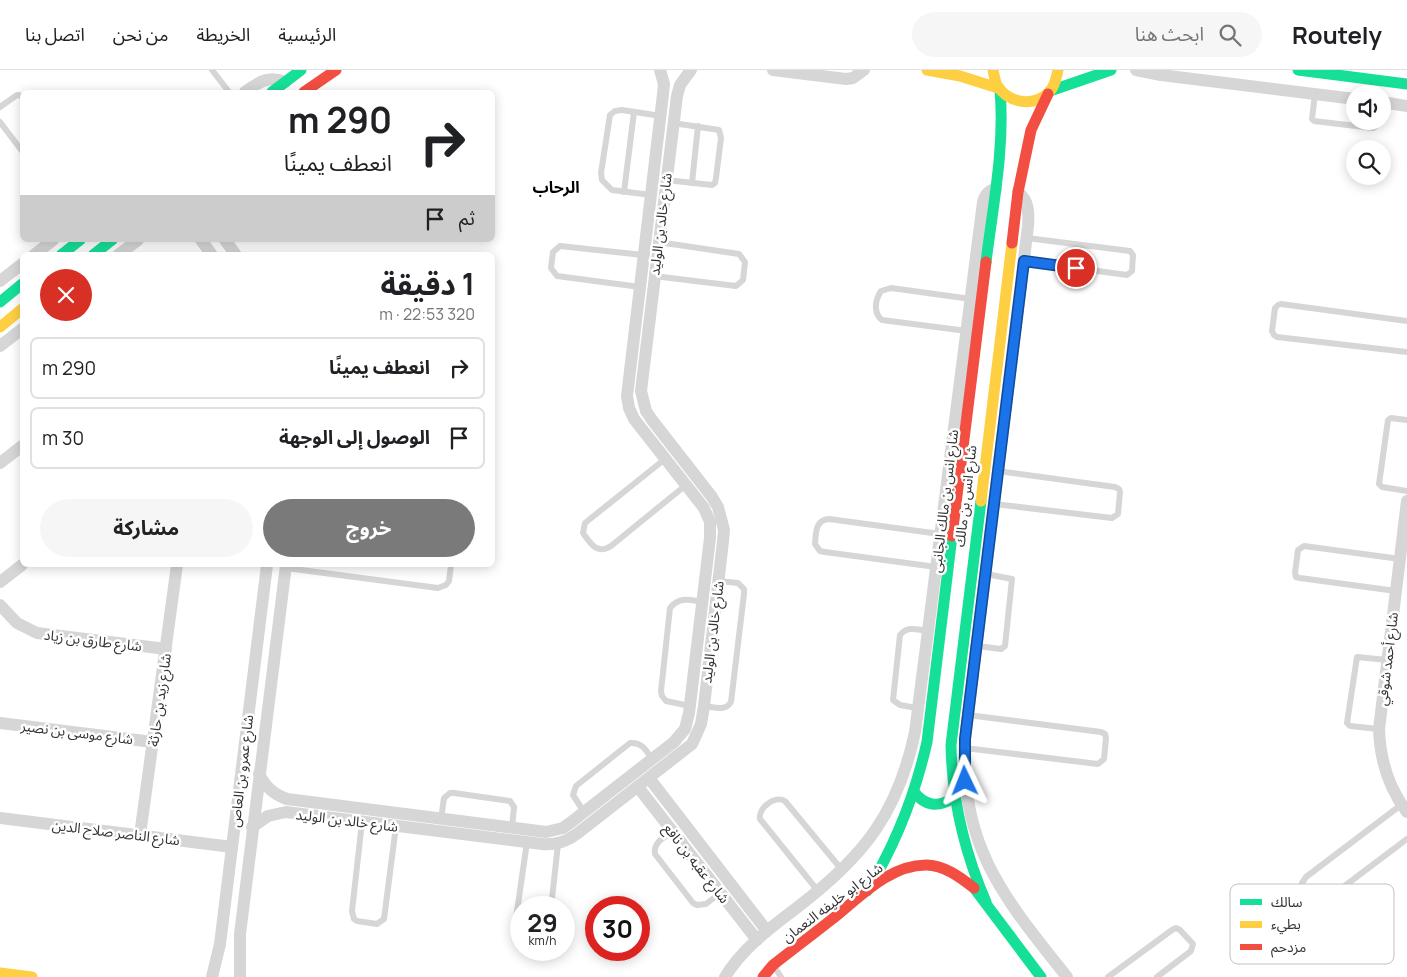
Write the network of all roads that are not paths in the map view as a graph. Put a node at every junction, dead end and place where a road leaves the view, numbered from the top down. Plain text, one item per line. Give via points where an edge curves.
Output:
1 (212, 70) edge
2 (301, 70) edge
3 (336, 70) edge
4 (660, 70) edge
5 (691, 70) edge
6 (774, 70) edge
7 (864, 70) edge
8 (927, 70) edge
9 (993, 70) edge
10 (1058, 70) edge
11 (1111, 70) edge
12 (1136, 70) edge
13 (1298, 70) edge
14 (942, 71) edge
15 (286, 82) junction
16 (1407, 84) edge
17 (999, 89) junction
18 (227, 90) edge
19 (248, 90) edge
20 (275, 90) edge
21 (307, 90) edge
22 (1049, 92) junction
23 (1316, 94) junction
24 (20, 96) edge
25 (1346, 98) edge
26 (1391, 103) edge
27 (1407, 106) edge
28 (0, 107) edge
29 (634, 112) junction
30 (661, 116) junction
31 (0, 122) edge
32 (673, 123) junction
33 (1346, 125) edge
34 (698, 126) junction
35 (1015, 138) junction
36 (20, 148) edge
37 (666, 180) junction
38 (692, 183) junction
39 (996, 189) junction
40 (624, 192) junction
41 (1018, 192) junction
42 (651, 195) junction
43 (648, 220) junction
44 (661, 222) junction
45 (1027, 238) junction
46 (50, 242) edge
47 (77, 242) edge
48 (109, 242) edge
49 (135, 242) edge
50 (658, 242) junction
51 (38, 252) edge
52 (65, 252) edge
53 (97, 252) edge
54 (122, 252) edge
55 (644, 255) junction
56 (1024, 261) junction
57 (20, 266) edge
58 (654, 276) junction
59 (0, 281) edge
60 (20, 286) edge
61 (640, 287) junction
62 (971, 299) junction
63 (0, 302) edge
64 (20, 311) edge
65 (1407, 321) edge
66 (0, 327) edge
67 (20, 331) edge
68 (966, 331) junction
69 (0, 346) edge
70 (1407, 352) edge
71 (1407, 420) edge
72 (20, 448) edge
73 (665, 459) junction
74 (0, 463) edge
75 (998, 471) junction
76 (697, 478) junction
77 (686, 485) junction
78 (1407, 490) edge
79 (1407, 501) edge
80 (994, 504) junction
81 (940, 534) junction
82 (1400, 559) junction
83 (20, 567) edge
84 (177, 567) edge
85 (267, 567) edge
86 (286, 567) edge
87 (293, 567) edge
88 (451, 567) edge
89 (936, 567) junction
90 (986, 574) junction
91 (718, 580) junction
92 (0, 582) edge
93 (1396, 591) junction
94 (702, 602) junction
95 (0, 605) edge
96 (259, 631) junction
97 (928, 631) junction
98 (277, 633) junction
99 (698, 638) junction
100 (711, 639) junction
101 (977, 646) junction
102 (166, 649) junction
103 (256, 655) junction
104 (274, 657) junction
105 (1387, 660) junction
106 (690, 706) junction
107 (704, 706) junction
108 (917, 708) junction
109 (968, 715) junction
110 (0, 722) edge
111 (1379, 729) junction
112 (153, 742) junction
113 (965, 748) junction
114 (652, 759) junction
115 (259, 774) junction
116 (649, 778) junction
117 (638, 787) junction
118 (914, 792) junction
119 (953, 798) junction
120 (1404, 808) edge
121 (584, 812) junction
122 (0, 818) edge
123 (442, 819) junction
124 (362, 822) junction
125 (396, 826) junction
126 (252, 827) junction
127 (512, 828) junction
128 (673, 831) junction
129 (140, 835) junction
130 (1407, 839) edge
131 (527, 842) junction
132 (558, 844) junction
133 (232, 847) junction
134 (842, 870) junction
135 (1302, 884) edge
136 (1347, 884) edge
137 (818, 891) junction
138 (867, 891) junction
139 (720, 893) junction
140 (519, 896) edge
141 (552, 896) edge
142 (986, 902) junction
143 (767, 931) junction
144 (756, 940) junction
145 (773, 965) junction
146 (0, 973) edge
147 (32, 977) edge
148 (212, 977) edge
149 (240, 977) edge
150 (725, 977) edge
151 (763, 977) edge
152 (781, 977) edge
153 (1042, 977) edge
154 (1067, 977) edge
155 (1108, 977) edge
156 (1157, 977) edge

1 - 18 lane
2 - 15 street
3 - 21 street
4 - 30 street, شارع خالد بن الوليد via 664,84
5 - 32 street, شارع خالد بن الوليد via 678,91
6 - 7 street via 846,79
8 - 14 street
9 - 17 street, شارع انس بن مالك
10 - 22 street, شارع انس بن مالك via 1055,84
11 - 22 street
12 - 23 street
13 - 16 street
14 - 17 street
15 - 19 street via 266,79
15 - 20 street
17 - 22 street via 1006,96 1023,102 1032,102
17 - 35 street, شارع انس بن مالك via 1002,115
22 - 35 street, شارع انس بن مالك via 1036,118
23 - 25 street
23 - 33 lane via 1312,119
24 - 28 lane
26 - 27 street
29 - 30 lane
29 - 40 lane
29 - 40 lane via 615,111 610,115 602,173 606,185
30 - 42 street, شارع خالد بن الوليد
31 - 36 lane
32 - 34 lane
32 - 37 street, شارع خالد بن الوليد
34 - 38 lane
34 - 38 lane via 719,130 721,138 715,182 712,185
35 - 39 street, شارع انس بن مالك
35 - 41 street, شارع انس بن مالك
37 - 38 lane
37 - 44 street, شارع خالد بن الوليد
39 - 62 street, شارع انس بن مالك الجانبى via 991,190 983,202
39 - 118 street, شارع انس بن مالك via 931,716
40 - 42 lane
41 - 45 street via 1028,205
41 - 119 street, شارع انس بن مالك via 954,710 951,745
42 - 43 street, شارع خالد بن الوليد
43 - 44 street
43 - 55 street, شارع خالد بن الوليد
44 - 50 street, شارع خالد بن الوليد
45 - 56 street
45 - 56 lane via 1130,251 1133,255 1132,271 1127,274
46 - 51 street
47 - 52 street
48 - 53 street
49 - 54 street
50 - 58 street, شارع خالد بن الوليد
50 - 58 lane via 739,254 745,262 743,280 736,286
55 - 61 street, شارع خالد بن الوليد
55 - 61 lane via 560,246 553,252 550,268 557,276
56 - 75 street
57 - 59 street
58 - 76 street, شارع خالد بن الوليد via 641,381 642,401 652,420
60 - 63 street
61 - 73 street, شارع خالد بن الوليد via 627,396 634,419
62 - 68 street, شارع انس بن مالك الجانبى
62 - 68 lane via 891,288 880,291 878,295 876,312 882,320
64 - 66 street
65 - 70 lane via 1281,304 1275,308 1272,331 1277,336
67 - 69 street
68 - 81 street, شارع انس بن مالك الجانبى
71 - 78 lane via 1388,420 1379,484
72 - 74 street
73 - 77 street, شارع خالد بن الوليد
73 - 77 lane via 585,523 583,533 594,548 606,550
75 - 80 street
75 - 80 lane via 1115,487 1120,492 1118,514 1112,518
76 - 77 street
76 - 91 street, شارع خالد بن الوليد via 712,497 722,518 724,530
77 - 94 street, شارع خالد بن الوليد via 704,508 710,522
79 - 82 street, شارع أحمد شوقي
80 - 90 street
81 - 89 street, شارع انس بن مالك الجانبى
81 - 89 lane via 829,519 817,526 815,544 820,551
82 - 93 street, شارع أحمد شوقي
82 - 93 lane via 1304,546 1297,554 1296,577
83 - 92 street
84 - 102 street, شارع زيد بن حارثة
85 - 96 street, شارع عمرو بن العاص
86 - 98 street, شارع عمرو بن العاص
87 - 88 lane via 438,588 449,581
89 - 97 street, شارع انس بن مالك الجانبى
90 - 101 street
90 - 101 lane via 1012,579 1005,646 1001,649
91 - 100 street, شارع خالد بن الوليد
91 - 107 lane via 742,585 744,594 731,702 722,708
93 - 105 street, شارع أحمد شوقي
94 - 99 street, شارع خالد بن الوليد
94 - 106 lane via 683,599 670,608 662,696 671,703
95 - 102 street, شارع طارق بن زياد via 17,623 37,633
96 - 98 street via 267,636
96 - 103 street, شارع عمرو بن العاص
97 - 108 street, شارع انس بن مالك الجانبى
97 - 108 lane via 910,628 900,634 893,700 900,706
98 - 104 street, شارع عمرو بن العاص
99 - 100 street
99 - 106 street, شارع خالد بن الوليد
100 - 107 street, شارع خالد بن الوليد
101 - 109 street
102 - 112 street, شارع زيد بن حارثة
103 - 104 street via 265,653
103 - 133 street, شارع عمرو بن العاص
104 - 115 street, شارع عمرو بن العاص
105 - 111 street, شارع أحمد شوقي
105 - 111 lane via 1357,657 1347,723
106 - 114 street, شارع خالد بن الوليد via 680,736
107 - 116 street, شارع خالد بن الوليد via 701,724 692,744
108 - 134 street, شارع انس بن مالك الجانبى via 909,758 898,790 872,836
109 - 113 street
109 - 113 lane via 1101,732 1106,738 1104,759 1098,764
110 - 112 street, شارع موسى بن نصير
111 - 120 street, شارع أحمد شوقي via 1384,769
112 - 129 street, شارع زيد بن حارثة
113 - 154 street via 965,781 972,822 986,862 999,886
114 - 121 street, شارع خالد بن الوليد
114 - 121 lane via 638,743 630,743 573,790
115 - 123 street, شارع خالد بن الوليد via 270,790 287,799
115 - 126 street, شارع عمرو بن العاص
116 - 117 street, شارع خالد بن الوليد
116 - 143 street, شارع عقبه بن نافع
117 - 128 street, شارع عقبه بن نافع
117 - 132 street, شارع خالد بن الوليد via 571,839
118 - 119 street via 924,803 932,806 940,806
118 - 138 street, شارع انس بن مالك via 889,853
119 - 142 street, شارع انس بن مالك via 969,861
120 - 135 lane via 1306,877
121 - 127 street, شارع خالد بن الوليد via 555,830
122 - 129 street, شارع الناصر صلاح الدين
123 - 127 street, شارع خالد بن الوليد
123 - 127 lane via 444,798 454,793 510,801 514,807
124 - 125 street, شارع خالد بن الوليد
124 - 125 lane via 352,915 357,921 377,924 384,919
124 - 126 street, شارع خالد بن الوليد via 286,812 268,816
125 - 131 street, شارع خالد بن الوليد
126 - 149 street, شارع عمرو بن العاص via 240,934
128 - 139 street, شارع عقبه بن نافع
128 - 139 lane via 657,843 654,854 693,903 706,904
129 - 133 street, شارع الناصر صلاح الدين
130 - 136 lane
131 - 132 street, شارع خالد بن الوليد
131 - 140 lane
132 - 141 lane
133 - 148 street, شارع عمرو بن العاص via 220,944
134 - 137 street, شارع انس بن مالك الجانبى
134 - 137 lane via 785,801 776,799 761,810 760,819
137 - 143 street, شارع انس بن مالك الجانبى
138 - 142 street, شارع ابو خليفه النعمان via 895,873 926,865 960,877
138 - 145 street, شارع ابو خليفه النعمان
139 - 144 street, شارع عقبه بن نافع
142 - 153 street
143 - 144 street, شارع انس بن مالك الجانبى
144 - 150 street, شارع انس بن مالك الجانبى
145 - 151 street, شارع ابو خليفه النعمان
145 - 152 lane
146 - 147 street
155 - 156 lane via 1176,928 1193,944 1193,948

